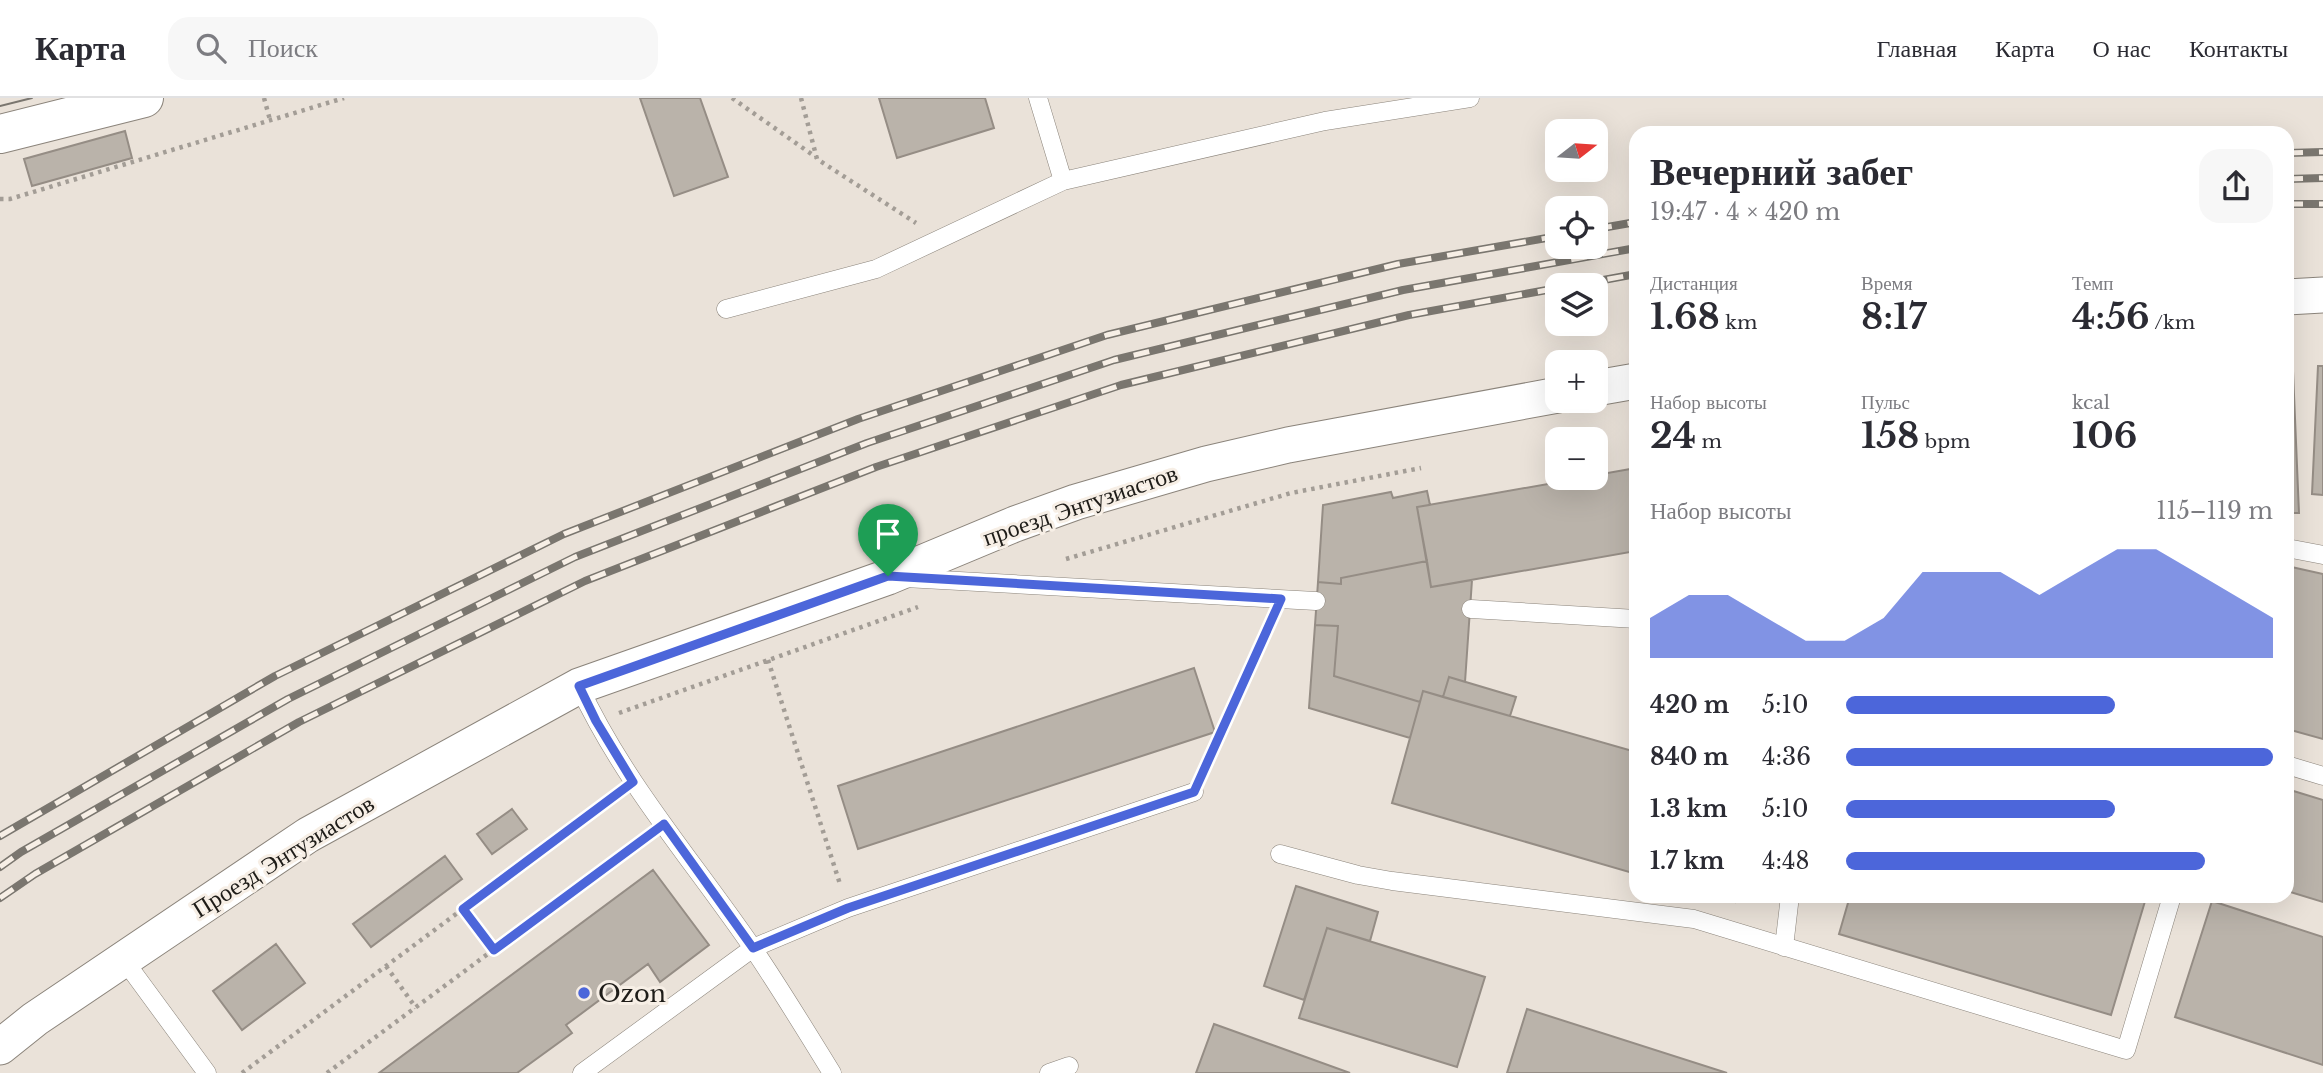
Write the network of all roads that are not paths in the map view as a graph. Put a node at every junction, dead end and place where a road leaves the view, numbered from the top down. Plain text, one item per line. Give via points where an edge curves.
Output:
1 (144, 98) edge
2 (1038, 98) edge
3 (1470, 98) edge
4 (0, 134) edge
5 (1063, 181) junction
6 (2323, 295) edge
7 (2294, 297) edge
8 (726, 309) dead end
9 (1629, 382) edge
10 (1608, 386) edge
11 (1545, 397) edge
12 (2294, 549) edge
13 (2323, 555) edge
14 (888, 576) junction
15 (1317, 601) dead end
16 (1471, 609) dead end
17 (1629, 619) edge
18 (579, 686) junction
19 (2294, 767) edge
20 (2323, 776) edge
21 (1194, 792) road end
22 (1280, 854) dead end
23 (1789, 903) edge
24 (2170, 903) edge
25 (1784, 947) junction
26 (753, 948) junction
27 (124, 960) junction
28 (0, 1047) edge
29 (1069, 1066) dead end
30 (207, 1073) edge
31 (582, 1073) edge
32 (832, 1073) edge
33 (1049, 1073) edge

1 - 4 main road
2 - 5 lane
3 - 5 lane via 1325,121
5 - 8 lane via 876,270
6 - 7 street
9 - 10 street
11 - 14 street, проезд Энтузиастов via 1289,444 1206,464 1046,512
12 - 13 lane
14 - 15 lane
14 - 18 street, проезд Энтузиастов
16 - 17 lane
18 - 26 lane via 633,782
18 - 27 street, Проезд Энтузиастов via 308,835
19 - 20 lane
21 - 26 lane via 848,908
22 - 25 lane via 1392,881 1694,919
23 - 25 lane
24 - 25 lane via 2126,1050
26 - 31 lane
26 - 32 lane
27 - 28 street, Проезд Энтузиастов
27 - 30 lane
29 - 33 lane

